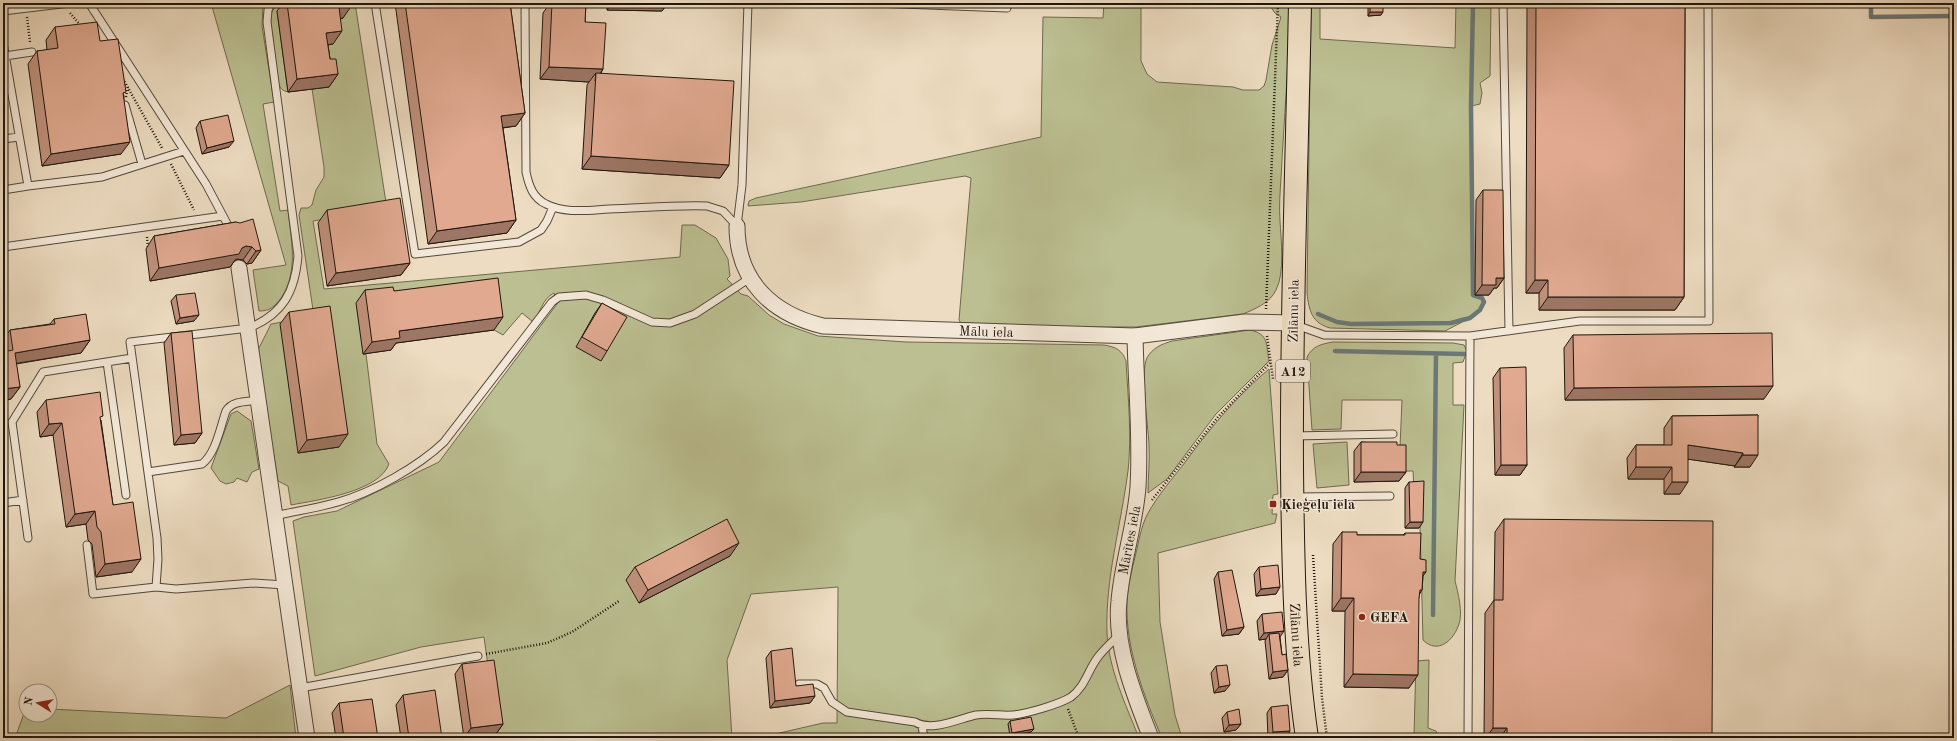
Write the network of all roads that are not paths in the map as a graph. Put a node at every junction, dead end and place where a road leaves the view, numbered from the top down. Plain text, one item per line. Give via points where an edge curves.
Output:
1 (66, 3) edge
2 (70, 3) edge
3 (88, 3) edge
4 (271, 3) edge
5 (375, 3) edge
6 (524, 3) edge
7 (748, 3) edge
8 (875, 3) edge
9 (1007, 3) edge
10 (1300, 3) edge
11 (1502, 3) edge
12 (1708, 3) edge
13 (3, 11) edge
14 (3, 43) edge
15 (32, 52) road end
16 (5, 56) junction
17 (125, 105) edge
18 (19, 137) junction
19 (3, 139) edge
20 (184, 151) junction
21 (142, 164) junction
22 (28, 186) junction
23 (3, 190) edge
24 (553, 207) junction
25 (223, 216) junction
26 (737, 226) junction
27 (231, 231) edge
28 (3, 247) edge
29 (239, 268) edge
30 (750, 278) junction
31 (1293, 323) junction
32 (249, 328) junction
33 (1509, 331) junction
34 (1135, 336) junction
35 (1470, 336) junction
36 (132, 358) junction
37 (107, 362) junction
38 (259, 400) junction
39 (1393, 434) dead end
40 (1292, 436) junction
41 (148, 472) junction
42 (126, 495) dead end
43 (1390, 496) dead end
44 (1293, 497) junction
45 (23, 500) junction
46 (3, 503) edge
47 (275, 516) junction
48 (28, 538) dead end
49 (87, 545) dead end
50 (285, 585) junction
51 (156, 587) junction
52 (1120, 635) junction
53 (478, 656) road end
54 (799, 684) edge
55 (300, 688) junction
56 (922, 726) junction
57 (307, 738) edge
58 (924, 738) edge
59 (1151, 738) edge
60 (1307, 738) edge
61 (1468, 738) edge

1 - 2 lane
1 - 13 lane
3 - 20 lane
4 - 32 lane via 267,22 298,256 297,273 293,288 283,304 268,318
5 - 24 lane via 415,254 519,242 541,230 548,221
6 - 24 lane via 526,172 533,193 542,202
7 - 26 lane via 742,185
8 - 9 lane via 1007,8
10 - 31 highway, Zīlānu iela / A12
11 - 33 lane
12 - 33 lane via 1709,321 1580,321
14 - 16 lane
15 - 16 lane
16 - 18 lane
17 - 21 lane
18 - 19 lane
18 - 22 lane
20 - 21 lane
20 - 25 lane
21 - 22 lane via 102,177
22 - 23 lane
24 - 26 lane via 576,210 707,206 723,212
25 - 27 lane
25 - 28 lane
26 - 30 street, Mālu iela via 740,252
29 - 32 street
30 - 34 street, Mālu iela via 780,310 808,323 823,326
30 - 47 lane via 695,314 670,323 652,322 594,296 579,294 559,297 552,302 444,442 428,457 375,488 340,502
31 - 34 street, Mālu iela via 1246,322
31 - 35 lane via 1324,335
31 - 40 highway, Zīlānu iela / A12
32 - 36 lane via 130,342
32 - 38 street
33 - 35 lane
34 - 52 street, Mārītes iela via 1138,490 1119,594
35 - 61 lane
36 - 37 lane
36 - 41 lane
37 - 42 lane
37 - 45 lane via 43,372 12,422
38 - 41 lane via 229,406 212,452 202,464
38 - 47 street
39 - 40 lane
40 - 44 highway, Zīlānu iela / A12
41 - 51 lane via 157,538
43 - 44 lane
44 - 60 highway, Zīlānu iela / A12 via 1298,653
45 - 46 lane
45 - 48 lane
47 - 50 street
49 - 51 lane via 93,594
50 - 51 lane via 253,583 176,589
50 - 55 street
52 - 56 lane via 1098,657 1078,690 1067,699 1028,713 977,715
52 - 59 street, Mārītes iela via 1134,692
53 - 55 lane
54 - 56 lane via 817,684 824,688 832,702 847,712 915,722
55 - 57 street
56 - 58 lane

